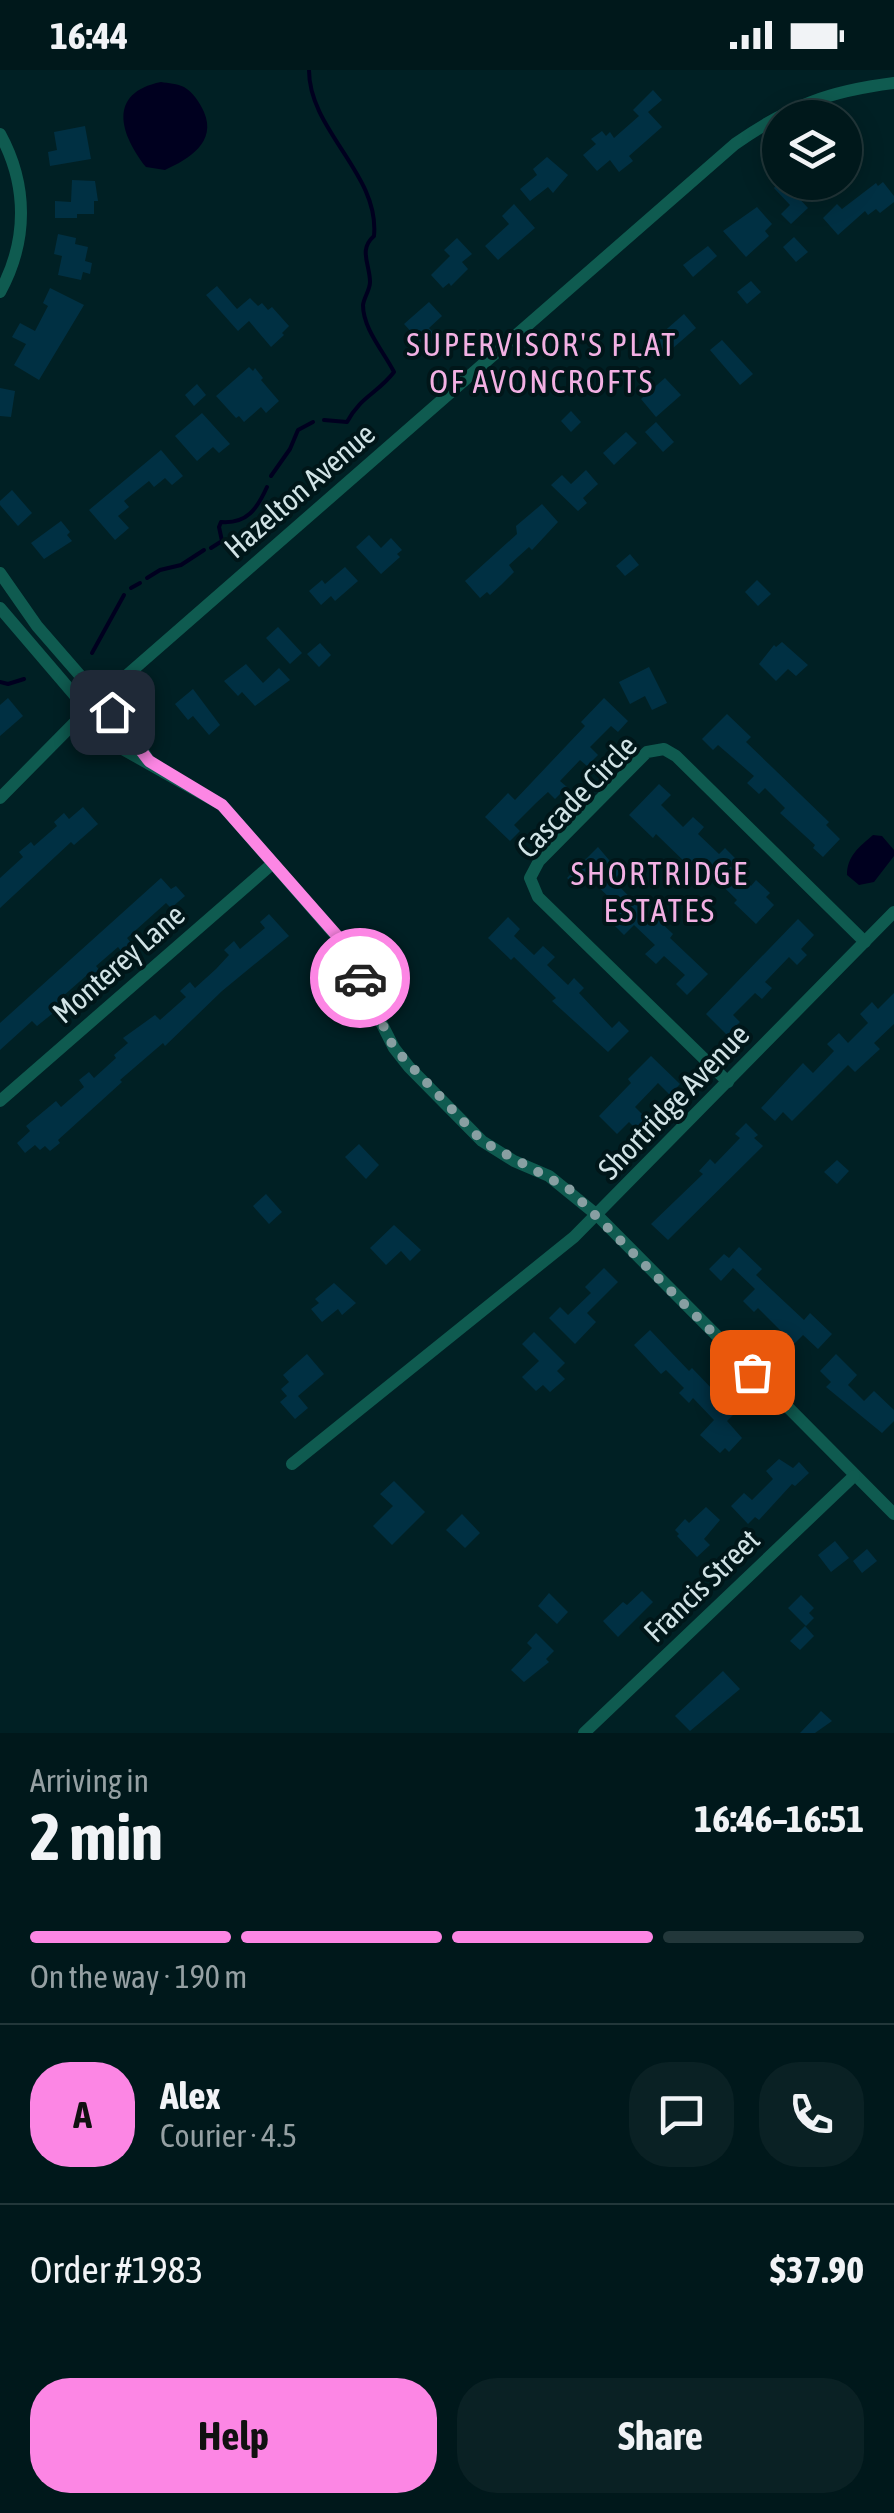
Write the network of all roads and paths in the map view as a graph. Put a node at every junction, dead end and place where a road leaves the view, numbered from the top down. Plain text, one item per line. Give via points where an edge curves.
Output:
1 (894, 84) edge
2 (0, 134) edge
3 (0, 292) edge
4 (0, 573) edge
5 (5, 595) edge
6 (0, 608) edge
7 (101, 698) junction
8 (88, 710) junction
9 (149, 761) junction
10 (0, 798) edge
11 (272, 864) junction
12 (894, 912) edge
13 (865, 942) junction
14 (728, 1082) junction
15 (0, 1102) edge
16 (598, 1215) junction
17 (292, 1464) dead end
18 (854, 1476) junction
19 (894, 1514) edge
20 (584, 1733) edge

1 - 7 street, Hazelton Avenue via 811,100 735,144
2 - 3 street via 18,174 21,232
4 - 5 street
5 - 7 street
6 - 8 street
7 - 8 street, Hazelton Avenue
7 - 9 street
8 - 9 street via 119,747
8 - 10 street, Hazelton Avenue
9 - 11 street via 222,805
11 - 15 street, Monterey Lane
11 - 16 street via 339,938 409,1067 482,1141 559,1182
12 - 13 street, Shortridge Avenue
13 - 14 street, Shortridge Avenue
13 - 14 street, Cascade Circle via 664,750 647,752 552,849 530,878 538,897
14 - 16 street, Shortridge Avenue
16 - 17 street, Shortridge Avenue
16 - 18 street
18 - 19 street
18 - 20 street, Francis Street

